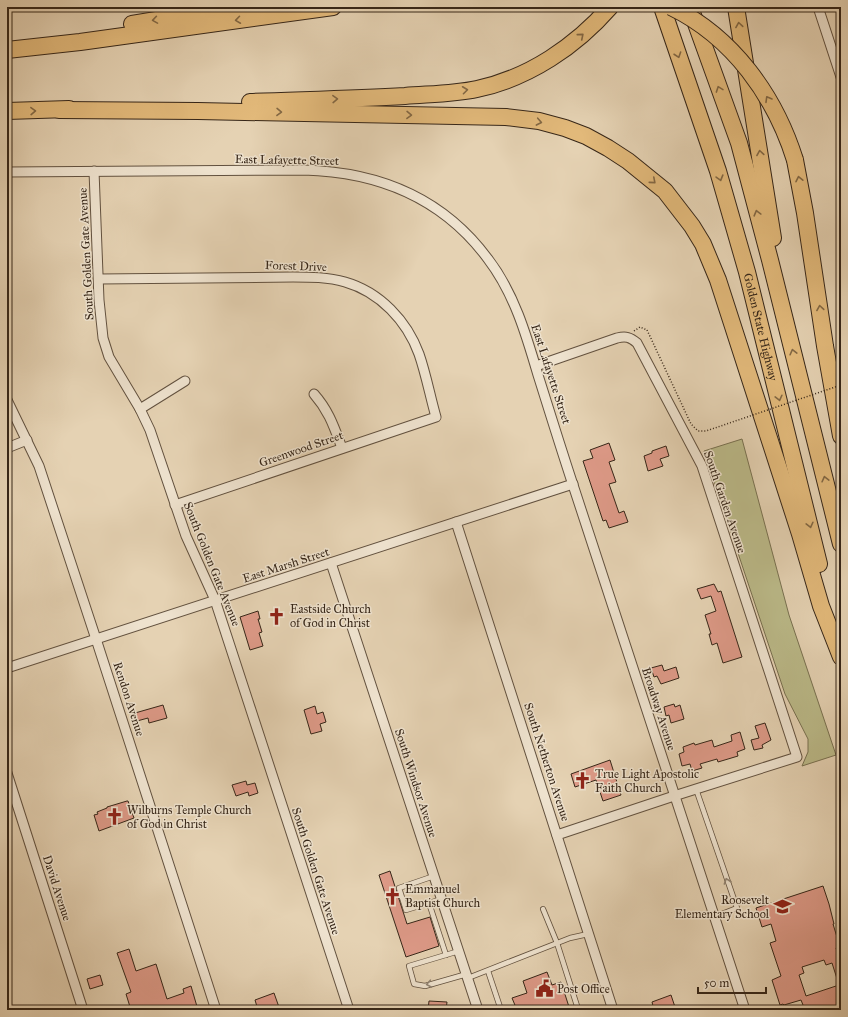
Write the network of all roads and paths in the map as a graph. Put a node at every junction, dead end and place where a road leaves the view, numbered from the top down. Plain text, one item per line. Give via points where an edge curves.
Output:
1 (235, 7) edge
2 (332, 7) edge
3 (610, 7) edge
4 (662, 7) edge
5 (671, 7) edge
6 (690, 7) edge
7 (736, 7) edge
8 (818, 7) edge
9 (7, 49) edge
10 (841, 77) edge
11 (58, 110) junction
12 (7, 111) edge
13 (94, 171) junction
14 (7, 172) edge
15 (770, 260) junction
16 (99, 279) junction
17 (646, 330) dead end
18 (536, 366) junction
19 (185, 381) dead end
20 (841, 385) edge
21 (314, 394) dead end
22 (7, 400) edge
23 (140, 409) junction
24 (436, 417) joint
25 (841, 436) edge
26 (27, 440) junction
27 (7, 448) edge
28 (342, 448) junction
29 (573, 484) junction
30 (175, 505) junction
31 (456, 522) junction
32 (841, 544) edge
33 (331, 563) junction
34 (215, 600) junction
35 (96, 639) junction
36 (841, 653) edge
37 (841, 657) edge
38 (7, 668) edge
39 (7, 773) edge
40 (696, 789) junction
41 (674, 796) junction
42 (558, 834) junction
43 (434, 876) junction
44 (442, 899) junction
45 (429, 903) junction
46 (543, 909) dead end
47 (714, 917) junction
48 (588, 934) junction
49 (557, 943) junction
50 (459, 951) junction
51 (446, 955) junction
52 (488, 971) junction
53 (467, 976) junction
54 (578, 1009) edge
55 (83, 1010) edge
56 (216, 1010) edge
57 (349, 1010) edge
58 (478, 1010) edge
59 (501, 1010) edge
60 (613, 1010) edge
61 (745, 1010) edge

1 -> 9 highway via 79,32
2 -> 9 highway via 80,42
11 -> 3 highway via 370,98 436,94 477,88 509,78 540,64 569,46
4 -> 36 highway, Golden State Highway via 718,171 748,272
25 -> 5 highway, bridge via 804,207 795,160 784,130 754,77 728,48 696,22
15 -> 6 highway, Golden State Highway via 739,143
15 -> 7 highway via 775,249
8 - 10 street
12 -> 11 highway
11 -> 37 highway via 506,117 539,121 565,128 603,145 628,161 665,191 680,208 712,262 821,606
13 - 14 street, East Lafayette Street
13 - 16 street, South Golden Gate Avenue
13 - 18 street, East Lafayette Street via 326,170 374,179 402,190 435,208 464,231 488,259 508,290
32 -> 15 highway, Golden State Highway
16 - 23 street, South Golden Gate Avenue via 99,300 106,348
16 - 24 street, Forest Drive via 315,277 345,282 361,288 373,294 393,311 409,332 420,355
17 - 20 path, bridge via 691,424 698,431 706,431
18 - 29 street, East Lafayette Street
18 - 40 street, South Garden Avenue via 617,338 631,338 637,343 702,466 798,757
19 - 23 street
21 - 28 street via 324,405
22 - 26 street, Rendon Avenue
23 - 30 street, South Golden Gate Avenue via 150,430
24 - 28 street, Greenwood Street
26 - 27 street
26 - 35 street, Rendon Avenue via 39,466
28 - 30 street, Greenwood Street
29 - 31 street, East Marsh Street
29 - 41 street, Broadway Avenue
30 - 34 street, South Golden Gate Avenue
31 - 33 street, East Marsh Street
31 - 42 street, South Netherton Avenue
33 - 34 street, East Marsh Street
33 - 43 street, South Windsor Avenue
34 - 35 street, East Marsh Street
34 - 57 street, South Golden Gate Avenue
35 - 38 street, East Marsh Street
35 - 56 street, Rendon Avenue
39 - 55 street, David Avenue
40 - 41 street
47 -> 40 lane via 737,908
41 - 42 street
41 - 47 street, Broadway Avenue
42 - 48 street, South Netherton Avenue
43 - 44 street, South Windsor Avenue
43 - 45 lane via 399,888 406,910
44 - 45 lane
44 - 50 street, South Windsor Avenue
45 - 51 lane
46 - 49 lane
47 - 61 street, Broadway Avenue
48 - 49 lane
48 - 60 street, South Netherton Avenue
49 - 52 lane
49 - 54 lane
50 - 51 lane
50 - 53 street, South Windsor Avenue
53 -> 51 lane via 425,986 414,984 409,966
52 - 53 lane
52 - 59 lane
53 - 58 street, South Windsor Avenue

